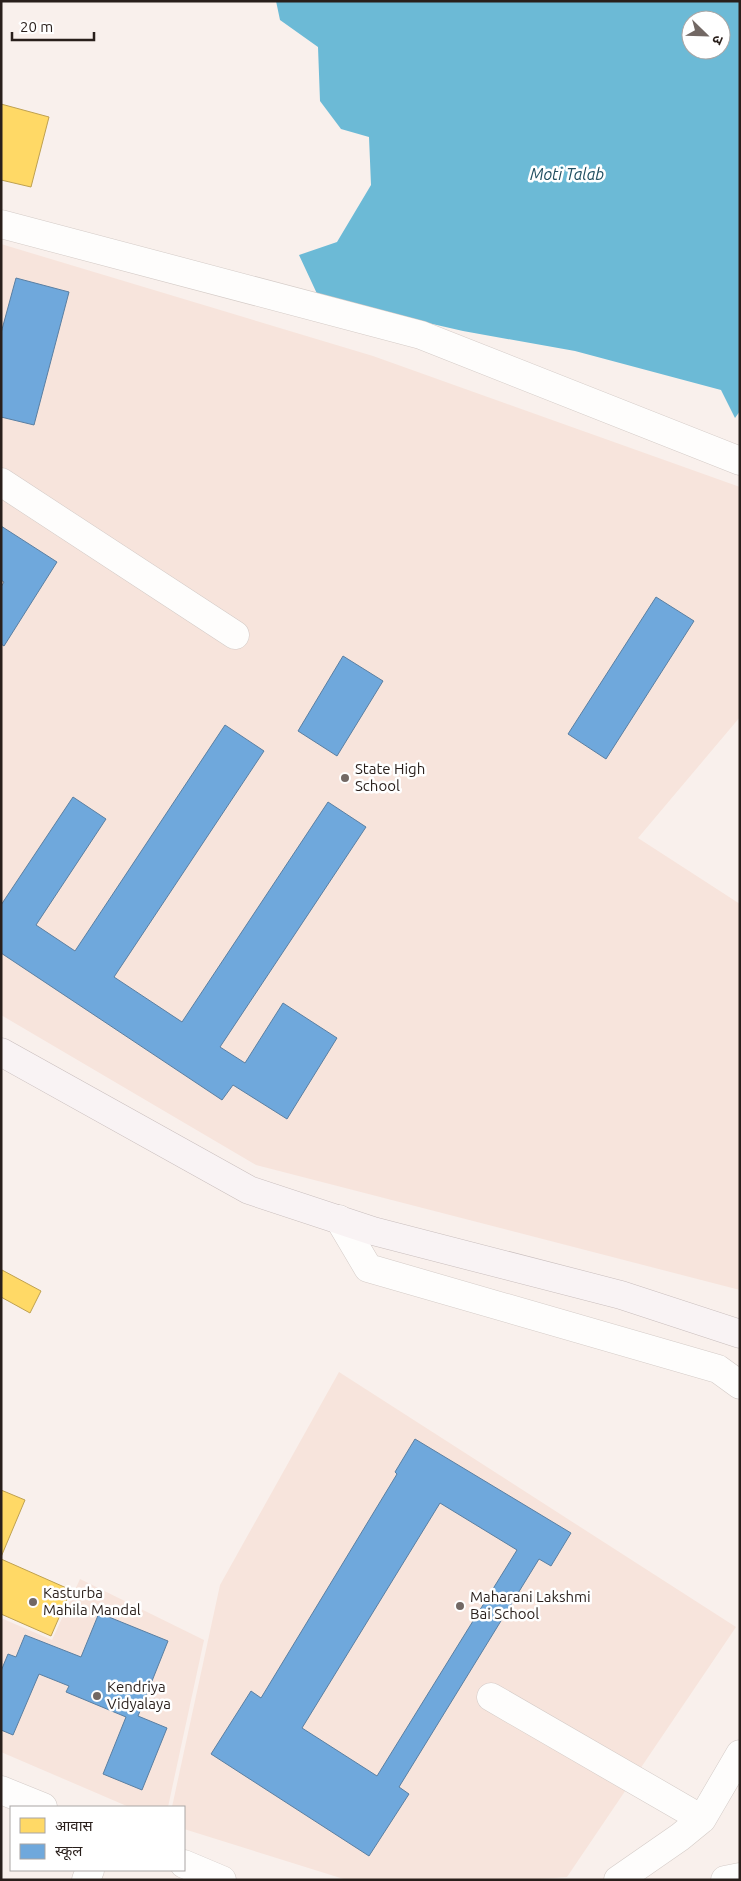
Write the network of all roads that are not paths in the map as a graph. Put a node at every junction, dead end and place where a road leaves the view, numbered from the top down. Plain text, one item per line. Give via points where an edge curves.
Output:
1 (1, 224) edge
2 (740, 461) edge
3 (1, 482) edge
4 (235, 635) dead end
5 (1, 1052) edge
6 (339, 1220) junction
7 (740, 1334) edge
8 (740, 1385) edge
9 (491, 1697) dead end
10 (740, 1754) edge
11 (1, 1790) edge
12 (41, 1806) edge
13 (702, 1819) junction
14 (185, 1864) edge
15 (740, 1877) edge
16 (222, 1880) edge
17 (618, 1880) edge
18 (725, 1880) edge

1 - 2 street via 421,335
3 - 4 street
5 - 6 main road via 249,1190
6 - 7 main road via 621,1295
6 - 8 street via 368,1268 718,1369
9 - 13 street
10 - 13 street
11 - 12 street
13 - 17 street
14 - 16 street
15 - 18 street

